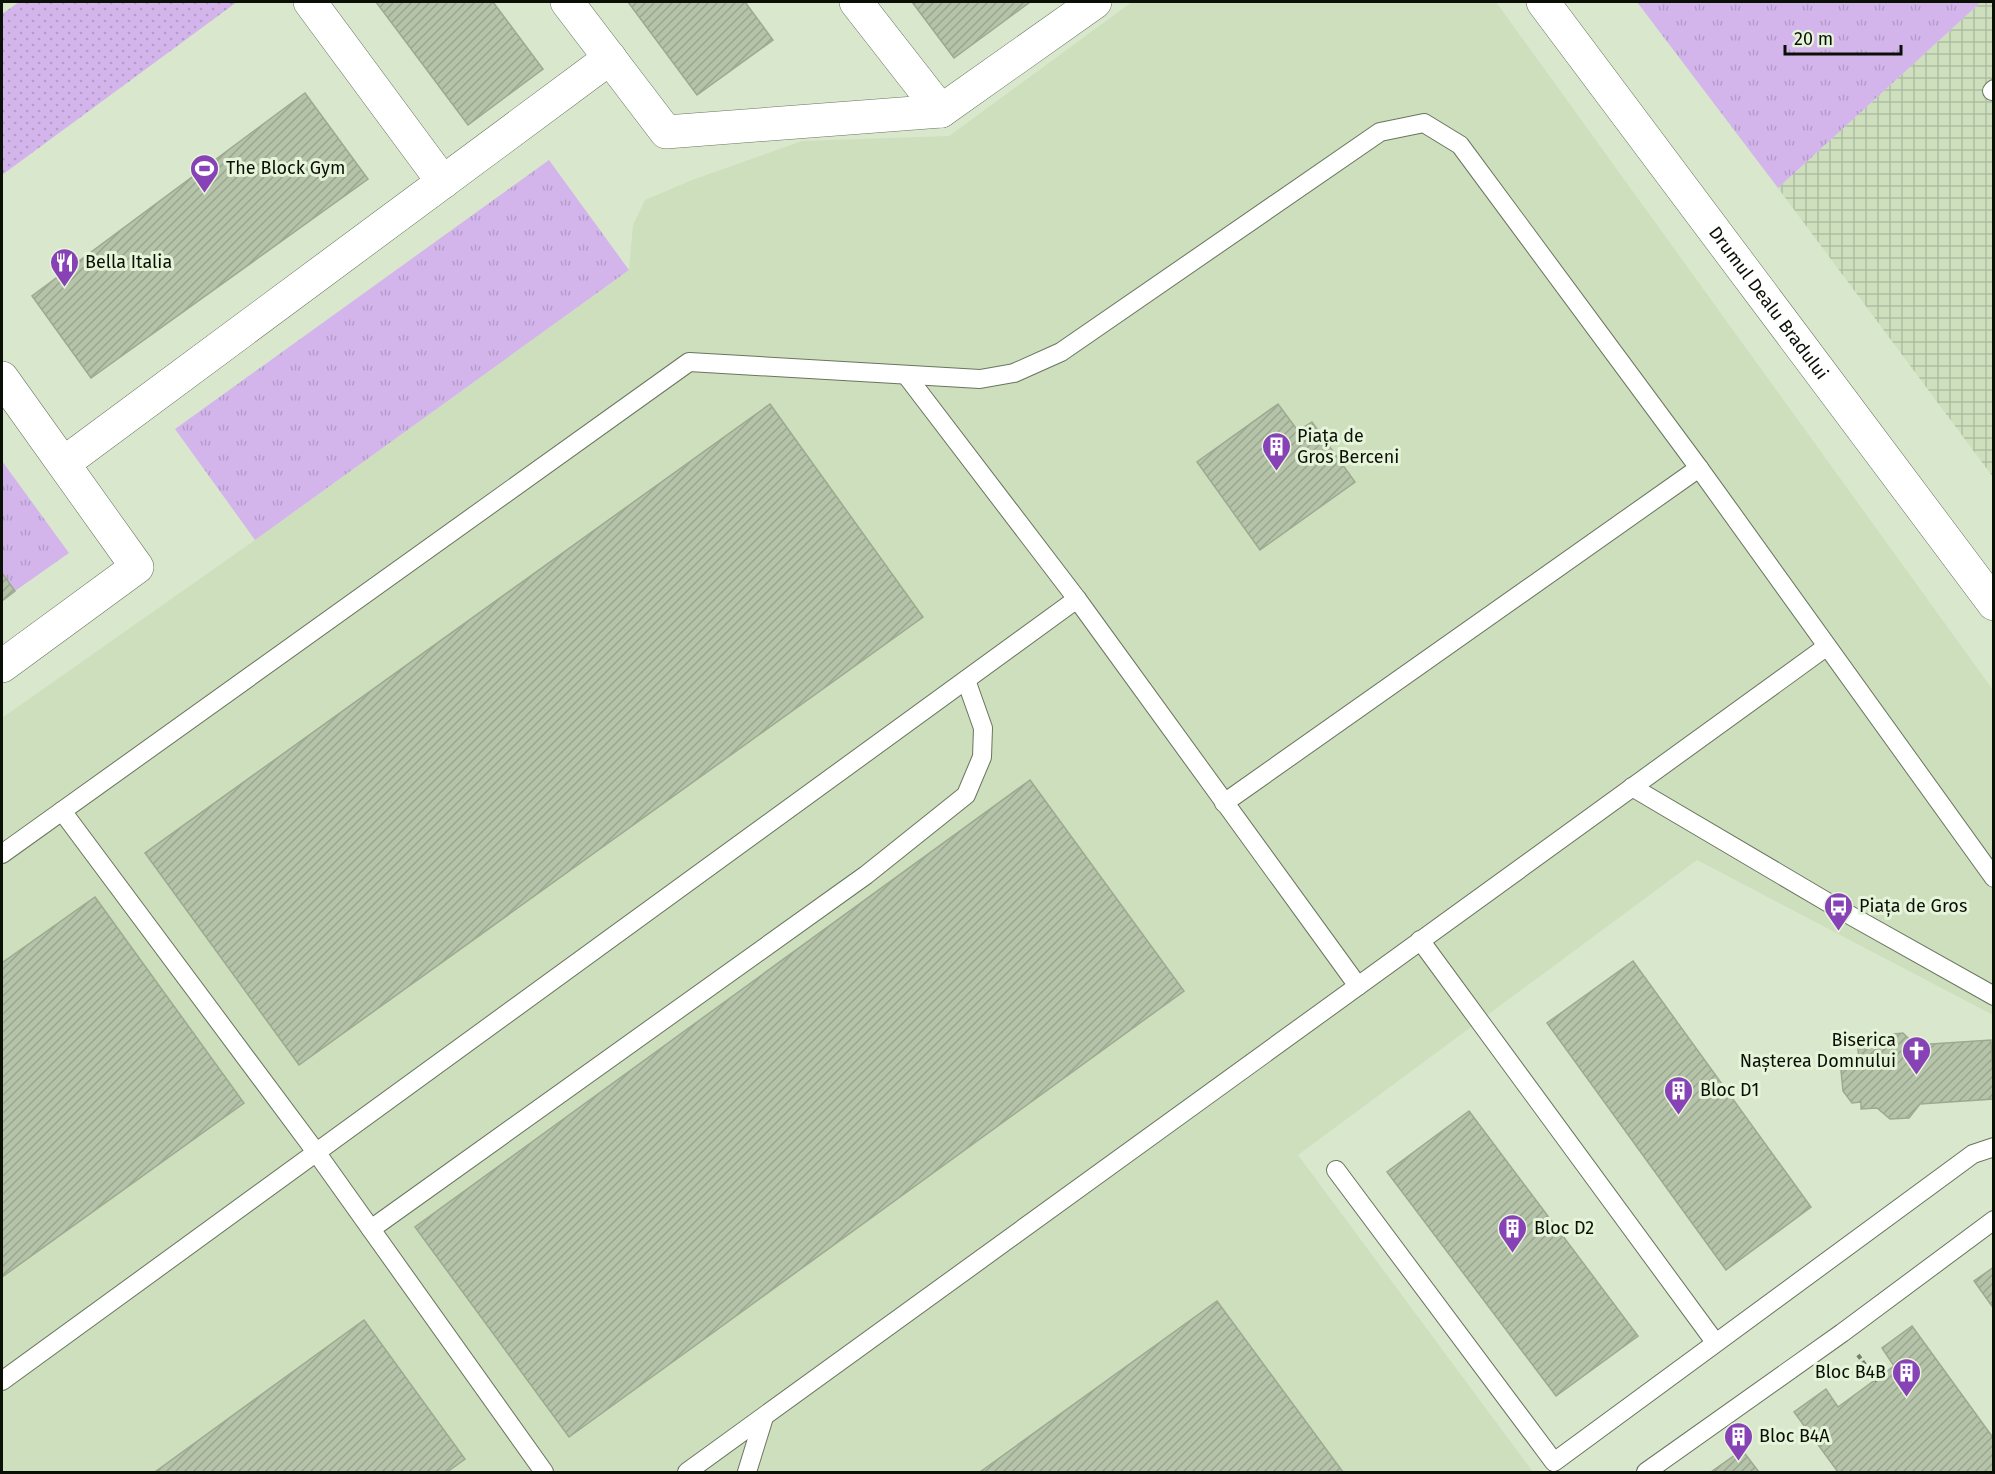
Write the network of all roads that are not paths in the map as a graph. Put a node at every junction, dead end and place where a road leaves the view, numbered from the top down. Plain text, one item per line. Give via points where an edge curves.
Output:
1 (310, 2) edge
2 (567, 2) edge
3 (856, 2) edge
4 (1095, 2) edge
5 (1543, 2) edge
6 (610, 58) junction
7 (941, 111) junction
8 (443, 182) junction
9 (906, 375) junction
10 (2, 378) edge
11 (64, 463) junction
12 (1700, 468) junction
13 (1077, 599) junction
14 (1994, 604) edge
15 (1826, 647) junction
16 (2, 666) edge
17 (966, 680) junction
18 (1632, 787) junction
19 (1224, 803) junction
20 (62, 811) junction
21 (2, 855) edge
22 (1994, 878) edge
23 (1420, 940) junction
24 (1358, 986) junction
25 (1994, 996) edge
26 (1994, 1147) edge
27 (316, 1152) junction
28 (1336, 1170) dead end
29 (1994, 1220) edge
30 (371, 1229) junction
31 (1715, 1342) junction
32 (2, 1381) edge
33 (764, 1417) junction
34 (544, 1473) edge
35 (687, 1473) edge
36 (747, 1473) edge
37 (1646, 1473) edge

1 - 8 street
2 - 6 street
3 - 7 street
4 - 7 street
5 - 14 street, Drumul Dealu Bradului
6 - 7 street via 666,132
6 - 8 street
8 - 11 street
9 - 12 lane via 980,379 1014,373 1061,352 1380,132 1424,123 1460,145
9 - 13 lane
9 - 20 lane via 689,362
10 - 11 street
11 - 16 street via 137,567
12 - 15 lane
12 - 19 lane
13 - 17 lane
13 - 19 lane
15 - 18 lane
15 - 22 lane
17 - 27 lane
17 - 30 lane via 983,728 982,758 966,795 866,875
18 - 23 lane
18 - 25 lane
19 - 24 lane
20 - 21 lane
20 - 27 lane
23 - 24 lane
23 - 31 lane
24 - 33 lane
26 - 31 lane via 1973,1154
27 - 30 lane
27 - 32 lane
28 - 31 lane via 1554,1462
29 - 37 lane
30 - 34 lane
33 - 35 lane
33 - 36 lane

